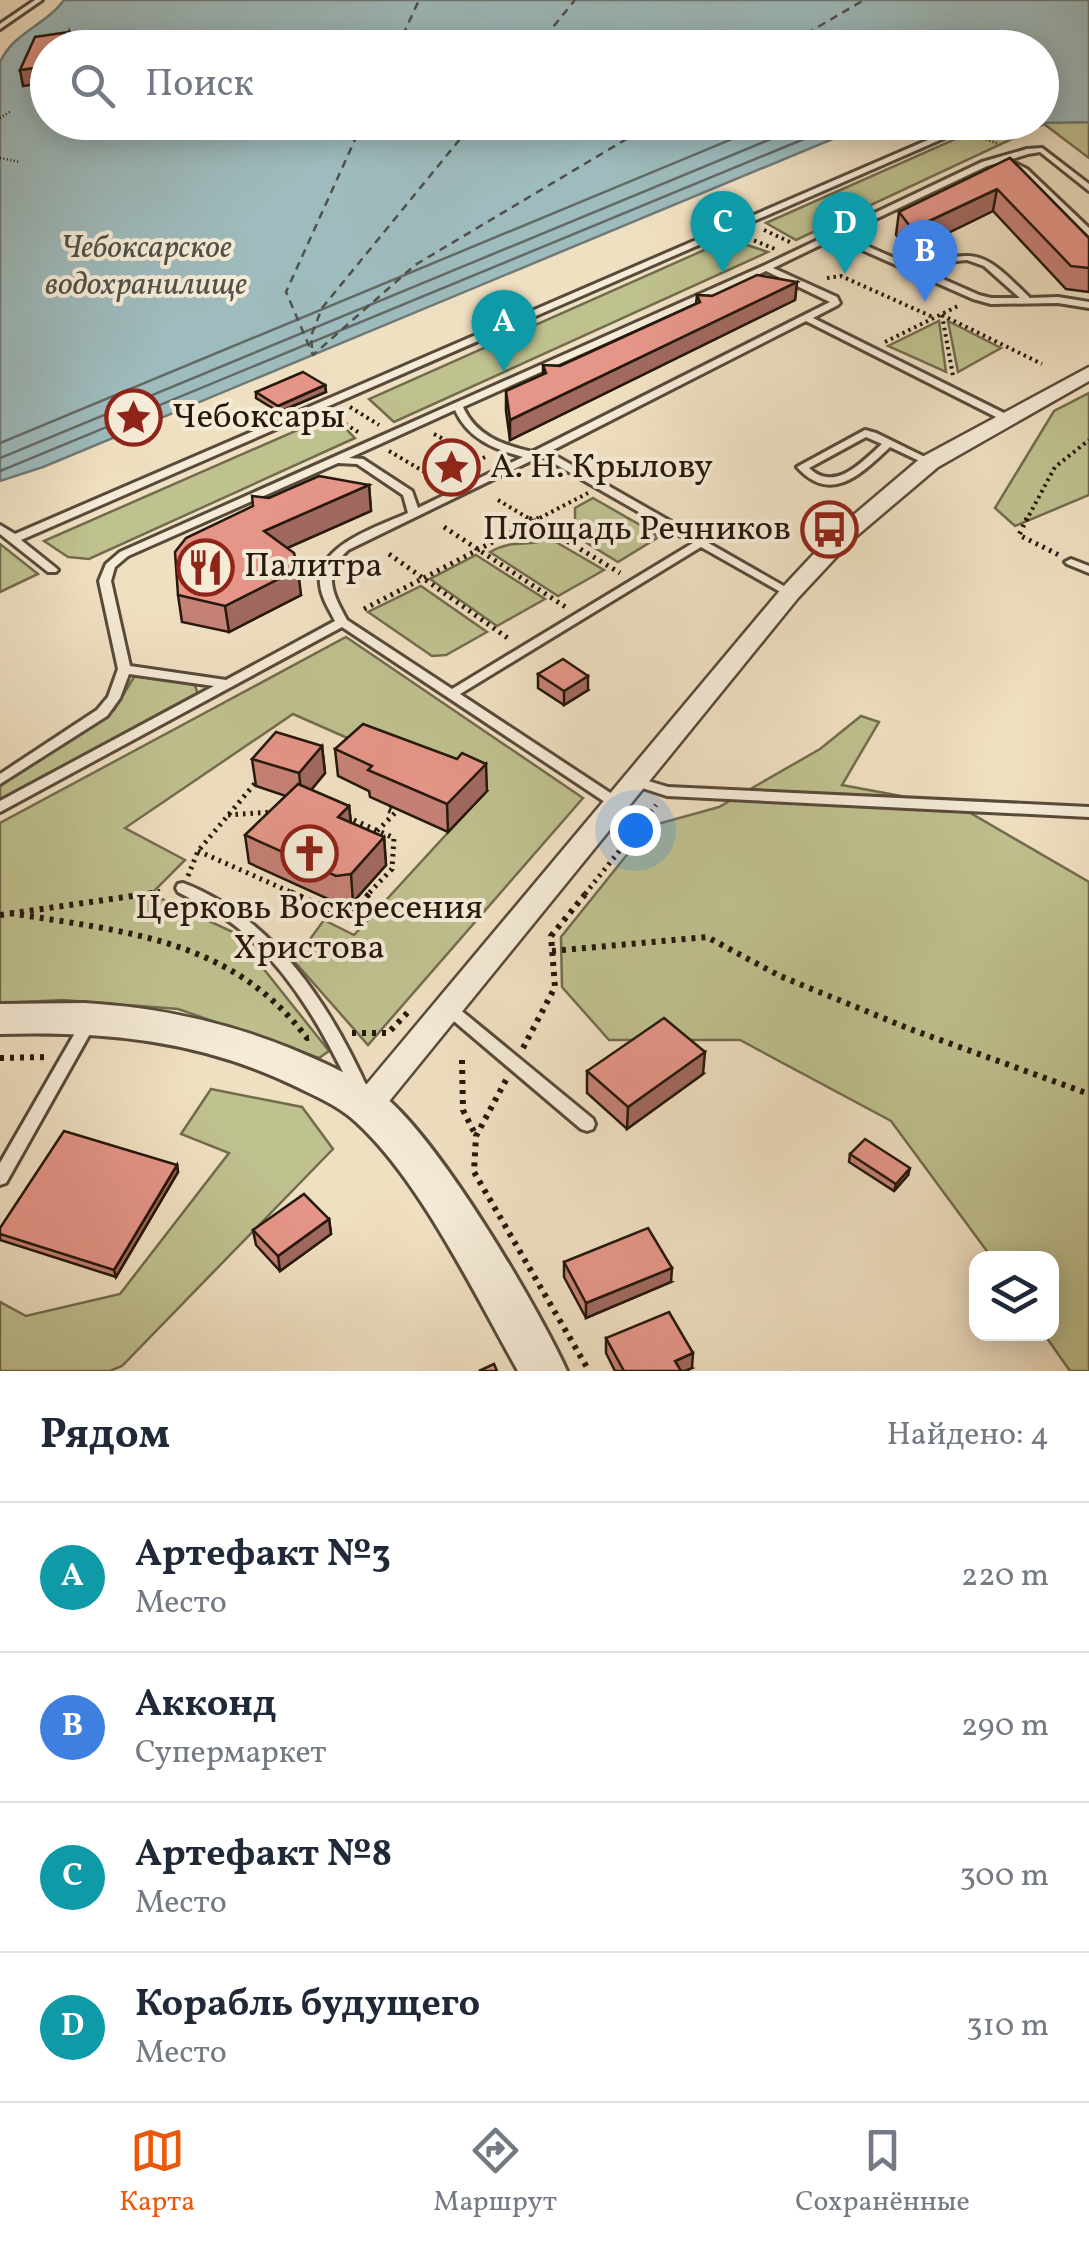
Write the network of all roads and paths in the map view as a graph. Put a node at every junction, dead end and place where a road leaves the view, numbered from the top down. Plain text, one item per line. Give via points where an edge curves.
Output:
1 (39, 0) edge
2 (0, 28) edge
3 (12, 111) dead end
4 (0, 118) edge
5 (936, 140) edge
6 (992, 140) edge
7 (1021, 152) junction
8 (0, 158) edge
9 (1006, 160) junction
10 (20, 162) dead end
11 (1089, 188) edge
12 (1089, 214) edge
13 (1071, 216) junction
14 (1089, 232) edge
15 (835, 236) junction
16 (784, 260) junction
17 (766, 268) junction
18 (919, 272) junction
19 (976, 297) junction
20 (1026, 298) junction
21 (1089, 305) edge
22 (942, 315) junction
23 (807, 318) junction
24 (935, 318) junction
25 (870, 349) junction
26 (1042, 364) dead end
27 (1089, 373) edge
28 (945, 387) junction
29 (337, 399) junction
30 (458, 406) junction
31 (318, 407) junction
32 (1006, 418) junction
33 (418, 424) junction
34 (385, 429) dead end
35 (371, 440) junction
36 (1089, 440) edge
37 (889, 443) junction
38 (492, 453) dead end
39 (537, 454) junction
40 (452, 457) junction
41 (336, 461) junction
42 (930, 462) junction
43 (467, 466) junction
44 (431, 467) junction
45 (448, 476) junction
46 (431, 484) dead end
47 (601, 486) junction
48 (498, 500) dead end
49 (414, 514) junction
50 (534, 522) junction
51 (444, 527) dead end
52 (0, 528) edge
53 (13, 538) junction
54 (700, 543) junction
55 (478, 549) junction
56 (389, 554) dead end
57 (1071, 562) joint
58 (52, 570) dead end
59 (1089, 570) edge
60 (424, 578) junction
61 (636, 582) junction
62 (790, 593) junction
63 (364, 609) dead end
64 (579, 616) junction
65 (342, 622) junction
66 (524, 650) junction
67 (124, 669) junction
68 (228, 684) junction
69 (452, 694) junction
70 (267, 770) edge
71 (0, 780) edge
72 (635, 781) junction
73 (668, 790) junction
74 (398, 799) edge
75 (616, 803) junction
76 (0, 807) edge
77 (286, 810) edge
78 (1089, 812) edge
79 (228, 815) junction
80 (342, 815) edge
81 (377, 831) junction
82 (198, 851) junction
83 (183, 888) junction
84 (10, 913) junction
85 (0, 915) edge
86 (552, 951) junction
87 (448, 1007) junction
88 (92, 1016) junction
89 (0, 1019) edge
90 (333, 1033) junction
91 (388, 1033) dead end
92 (70, 1056) junction
93 (0, 1058) edge
94 (462, 1060) dead end
95 (515, 1062) junction
96 (1089, 1094) edge
97 (367, 1106) junction
98 (587, 1124) dead end
99 (476, 1136) junction
100 (0, 1178) edge
101 (543, 1371) edge
102 (589, 1371) edge

1 - 2 lane
3 - 4 path
5 - 29 lane
6 - 7 path
7 - 9 lane
7 - 11 lane via 1050,153
8 - 10 path
9 - 13 lane
9 - 15 lane
12 - 13 lane
13 - 14 lane
15 - 16 lane
15 - 18 lane
16 - 17 lane
16 - 24 path via 825,278 842,276
17 - 23 lane via 834,299
17 - 30 lane
18 - 19 lane
18 - 20 lane via 970,254
19 - 20 lane
19 - 22 path
20 - 21 lane
22 - 24 path
22 - 26 path
22 - 28 path via 954,376
23 - 25 lane
23 - 39 lane
24 - 25 path
25 - 28 lane
27 - 32 street
28 - 32 lane
29 - 31 lane
29 - 34 path
30 - 33 lane
30 - 39 lane via 465,426 496,446
31 - 35 path
31 - 53 lane
32 - 42 street
33 - 35 lane
33 - 40 path via 464,451
35 - 41 lane
35 - 44 path via 423,471
36 - 57 path via 1047,479 1019,535
37 - 37 lane via 858,434 802,467 822,480 846,480
37 - 42 lane
38 - 43 path
39 - 47 lane
39 - 49 lane
40 - 43 path
40 - 44 path
41 - 49 lane via 359,461 408,493
41 - 67 lane via 110,566 105,581
42 - 62 street via 845,534
43 - 45 path
44 - 45 path
45 - 46 path
47 - 50 path
47 - 54 lane
48 - 50 path
49 - 65 lane via 329,560 324,574
50 - 55 path
50 - 61 path
51 - 55 path
52 - 53 lane
53 - 58 lane
54 - 61 lane
54 - 62 lane
55 - 60 path
55 - 64 path
56 - 60 path
57 - 59 lane
60 - 63 path
60 - 66 path
61 - 64 lane
62 - 72 street
64 - 66 lane
65 - 68 lane
65 - 69 lane
66 - 69 lane
67 - 68 lane
67 - 71 lane via 102,712
68 - 76 lane
69 - 75 lane
70 - 79 path
72 - 73 lane
72 - 75 street
73 - 78 lane
73 - 86 path via 550,936
74 - 81 path
75 - 87 street
77 - 79 path
79 - 82 path
80 - 81 path
81 - 82 path via 394,838 392,869 348,917
82 - 83 path
83 - 84 path
83 - 90 lane via 265,944
84 - 85 path
84 - 90 path via 134,934 231,968 274,998 307,1038
86 - 95 path via 555,987
86 - 96 path via 707,937 877,1016
87 - 95 lane
87 - 97 street
88 - 89 street
88 - 92 lane
88 - 97 street via 162,1023 230,1040
90 - 91 path
90 - 97 lane
92 - 93 path
92 - 100 lane
94 - 99 path via 463,1110
95 - 98 lane
95 - 99 path
97 - 101 street via 456,1222
99 - 102 path via 474,1172

